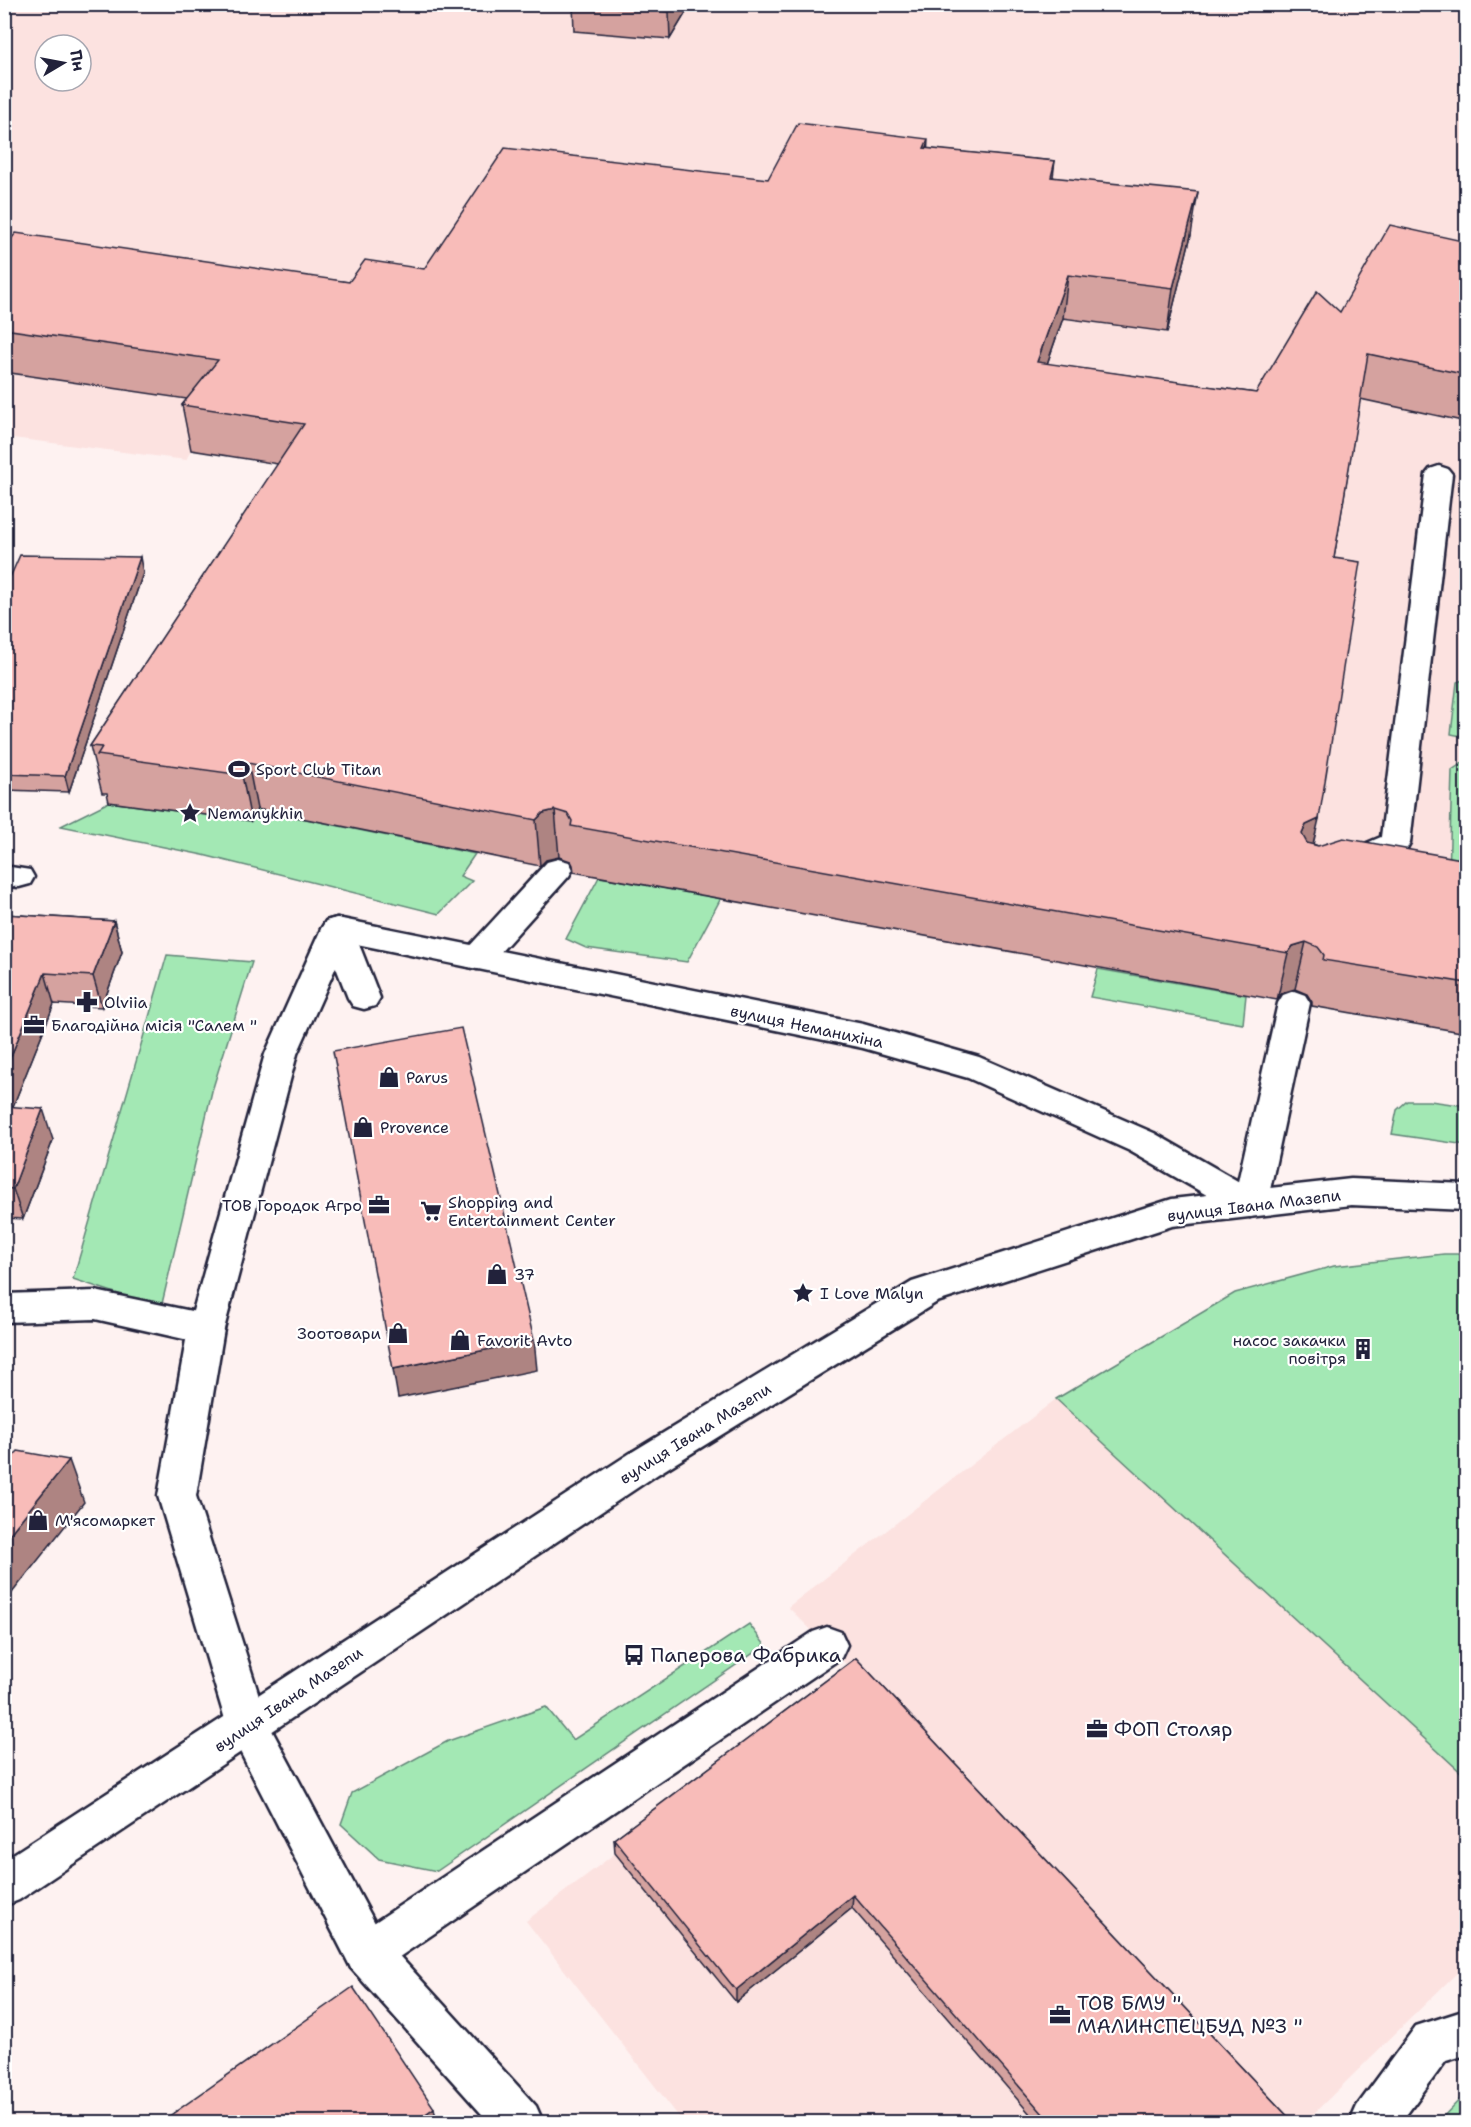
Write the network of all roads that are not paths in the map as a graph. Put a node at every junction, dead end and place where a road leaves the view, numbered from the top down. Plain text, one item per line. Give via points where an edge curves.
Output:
1 (1439, 474) dead end
2 (558, 870) dead end
3 (1319, 875) edge
4 (337, 929) junction
5 (477, 958) junction
6 (364, 998) dead end
7 (1293, 1003) dead end
8 (1467, 1197) edge
9 (1250, 1204) junction
10 (4, 1308) edge
11 (206, 1329) junction
12 (827, 1645) dead end
13 (248, 1726) junction
14 (4, 1885) edge
15 (367, 1953) junction
16 (1467, 2033) edge
17 (520, 2122) edge
18 (1373, 2122) edge

1 - 3 street via 1395,843
2 - 5 street
4 - 5 street, вулиця Неманихіна
4 - 6 street
4 - 11 street via 281,1054
5 - 9 street, вулиця Неманихіна via 863,1036 979,1069 1142,1142
7 - 9 street
8 - 9 street, вулиця Івана Мазепи via 1351,1192
9 - 13 street, вулиця Івана Мазепи via 1172,1213 925,1292 645,1463
10 - 11 street via 95,1305
11 - 13 street via 177,1496
12 - 15 street
13 - 14 street, вулиця Івана Мазепи
13 - 15 street
15 - 17 street
16 - 18 street via 1432,2042

